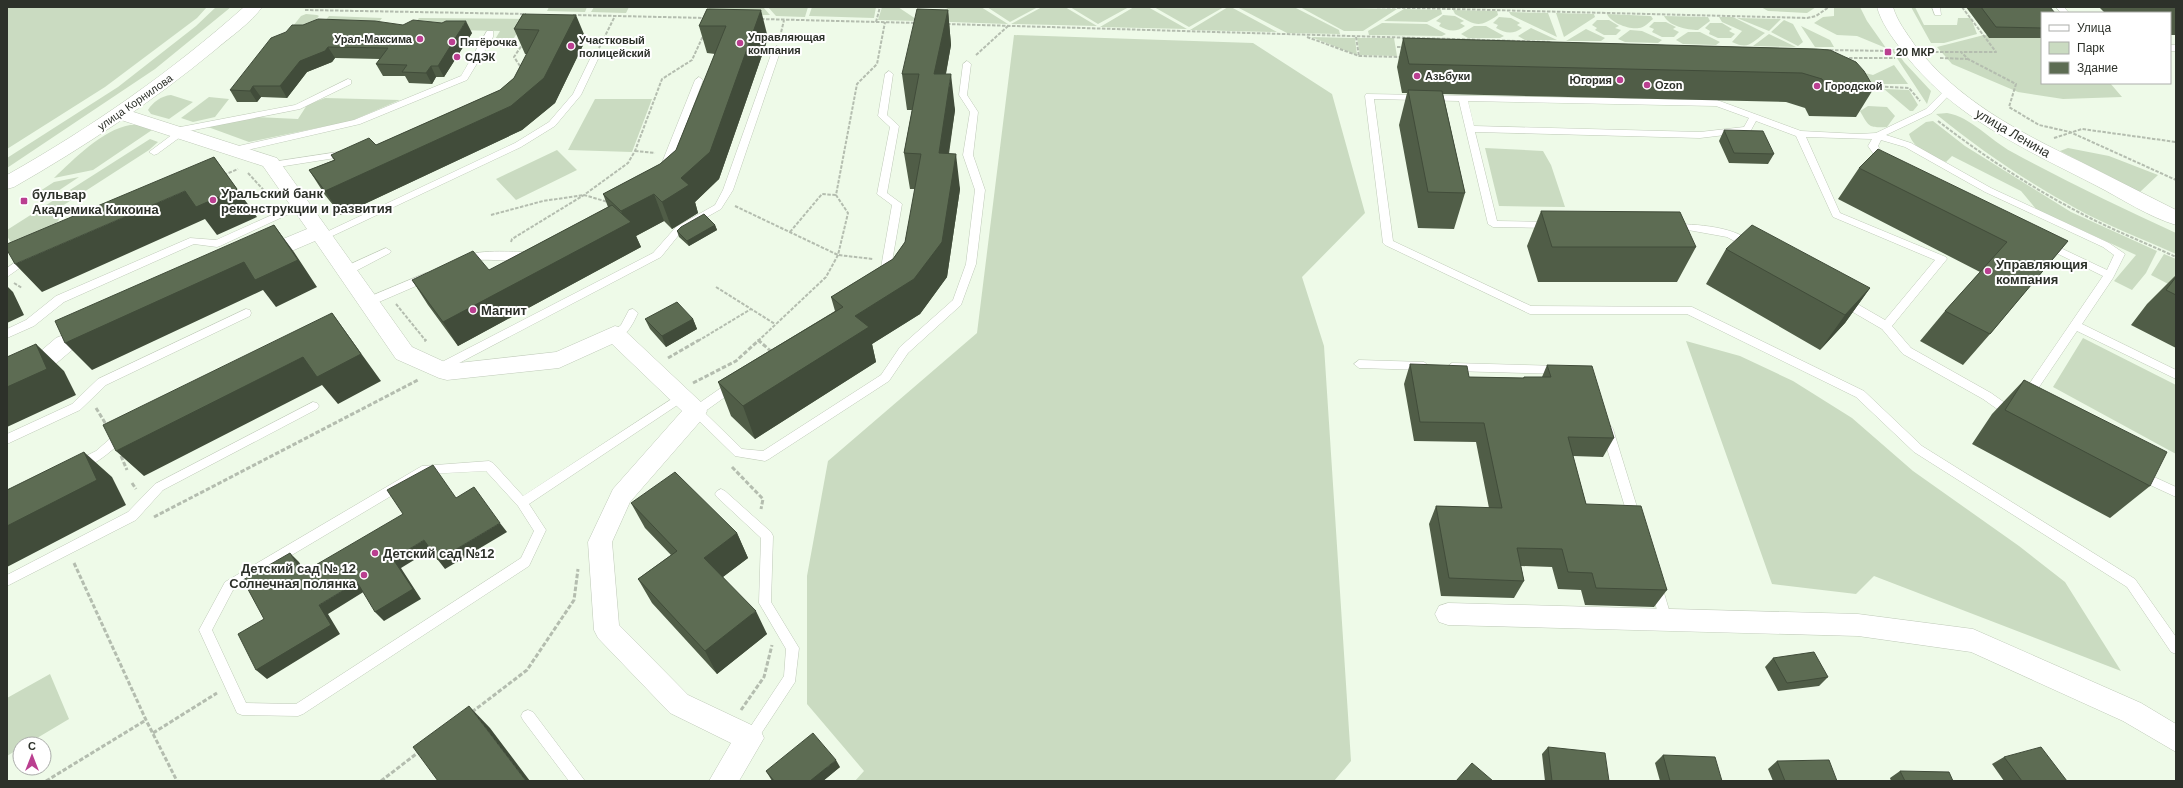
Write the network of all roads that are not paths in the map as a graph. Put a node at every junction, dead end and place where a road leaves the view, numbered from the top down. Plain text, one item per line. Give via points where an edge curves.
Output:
1 (254, 7) edge
2 (1886, 7) edge
3 (490, 32) dead end
4 (777, 49) road end
5 (594, 59) road end
6 (967, 64) road end
7 (889, 74) dead end
8 (699, 80) dead end
9 (348, 82) dead end
10 (1948, 92) junction
11 (1463, 99) junction
12 (121, 114) junction
13 (1754, 117) junction
14 (1471, 129) junction
15 (177, 132) junction
16 (1800, 134) junction
17 (1878, 136) junction
18 (234, 150) junction
19 (154, 152) dead end
20 (354, 153) edge
21 (267, 162) junction
22 (1892, 169) edge
23 (653, 178) edge
24 (7, 184) edge
25 (301, 205) junction
26 (2176, 218) edge
27 (1556, 225) edge
28 (1664, 227) edge
29 (321, 234) junction
30 (2038, 241) edge
31 (539, 249) edge
32 (1757, 250) edge
33 (386, 251) dead end
34 (34, 255) edge
35 (244, 264) edge
36 (455, 264) edge
37 (346, 271) junction
38 (7, 273) edge
39 (435, 273) edge
40 (2109, 275) junction
41 (878, 284) edge
42 (1832, 294) edge
43 (378, 298) junction
44 (633, 312) dead end
45 (246, 313) dead end
46 (107, 324) edge
47 (2075, 325) junction
48 (1886, 326) junction
49 (7, 334) edge
50 (615, 334) junction
51 (1359, 364) dead end
52 (440, 368) junction
53 (1573, 371) edge
54 (2176, 375) edge
55 (745, 377) edge
56 (7, 384) edge
57 (689, 398) junction
58 (313, 406) dead end
59 (1603, 416) edge
60 (134, 426) edge
61 (7, 439) edge
62 (2127, 469) edge
63 (64, 472) edge
64 (2176, 492) edge
65 (721, 494) dead end
66 (522, 503) junction
67 (1638, 529) edge
68 (1652, 574) edge
69 (7, 581) edge
70 (1448, 614) dead end
71 (1666, 620) junction
72 (2176, 648) edge
73 (528, 716) dead end
74 (750, 738) junction
75 (2176, 739) edge
76 (578, 781) edge
77 (723, 781) edge

1 - 12 street, улица Корнилова via 166,81
2 - 10 street, улица Ленина via 1887,16 1913,55
3 - 18 lane via 490,37 464,78 357,122
4 - 52 lane via 728,190 718,207 679,229 657,255
5 - 29 lane via 577,95 552,124 518,145
6 - 57 lane via 963,95 974,112 968,155 980,190 971,264 957,302 904,350 885,378 766,456 739,454
7 - 41 lane via 882,116 895,126 882,194 896,204 884,279
8 - 23 lane via 670,155 664,167
9 - 15 lane via 297,107
10 - 17 lane via 1929,111
10 - 26 street, улица Ленина via 1983,119 2031,146
11 - 13 lane via 1717,103
11 - 14 lane
11 - 72 lane via 1370,96 1388,243 1530,310 1688,310 1860,394 1918,449 2131,583
12 - 15 street
12 - 24 street, улица Корнилова
13 - 14 lane via 1747,130 1700,135
13 - 16 lane
14 - 27 lane via 1493,224
15 - 18 street
15 - 19 lane
16 - 17 lane
16 - 48 lane via 1836,215 1942,259
17 - 22 lane via 1873,146 1885,165
17 - 40 lane via 1908,145 1988,190 2106,245 2120,254
18 - 21 street
20 - 21 lane
21 - 25 street
25 - 29 street
25 - 49 lane via 217,244 193,240 60,299 30,323
28 - 32 lane via 1688,227 1730,234
29 - 35 street
29 - 37 street
30 - 40 lane
31 - 36 lane via 525,256 476,256
33 - 37 lane
34 - 38 lane
37 - 43 street
39 - 43 lane
40 - 47 lane
42 - 48 lane
43 - 52 street via 404,353
44 - 50 lane via 625,328
45 - 61 lane via 102,382 76,407
46 - 56 street via 64,344 30,373
47 - 48 lane via 2019,411 1907,351
47 - 54 lane
50 - 52 street via 559,360 447,372
50 - 57 street
51 - 53 lane
55 - 57 lane
57 - 66 lane
57 - 74 street via 621,496 600,542 607,630 679,704
58 - 69 lane via 159,487 132,516
59 - 67 lane
60 - 63 lane via 127,429 100,454
62 - 64 lane
65 - 74 lane via 767,536 765,603 793,648 790,678
66 - 66 lane via 540,530 525,562 298,710 242,709 205,630 229,586 426,469 490,466
68 - 71 lane
70 - 71 street
71 - 75 street via 1858,625 1973,641 2132,712
73 - 76 lane
74 - 77 street

